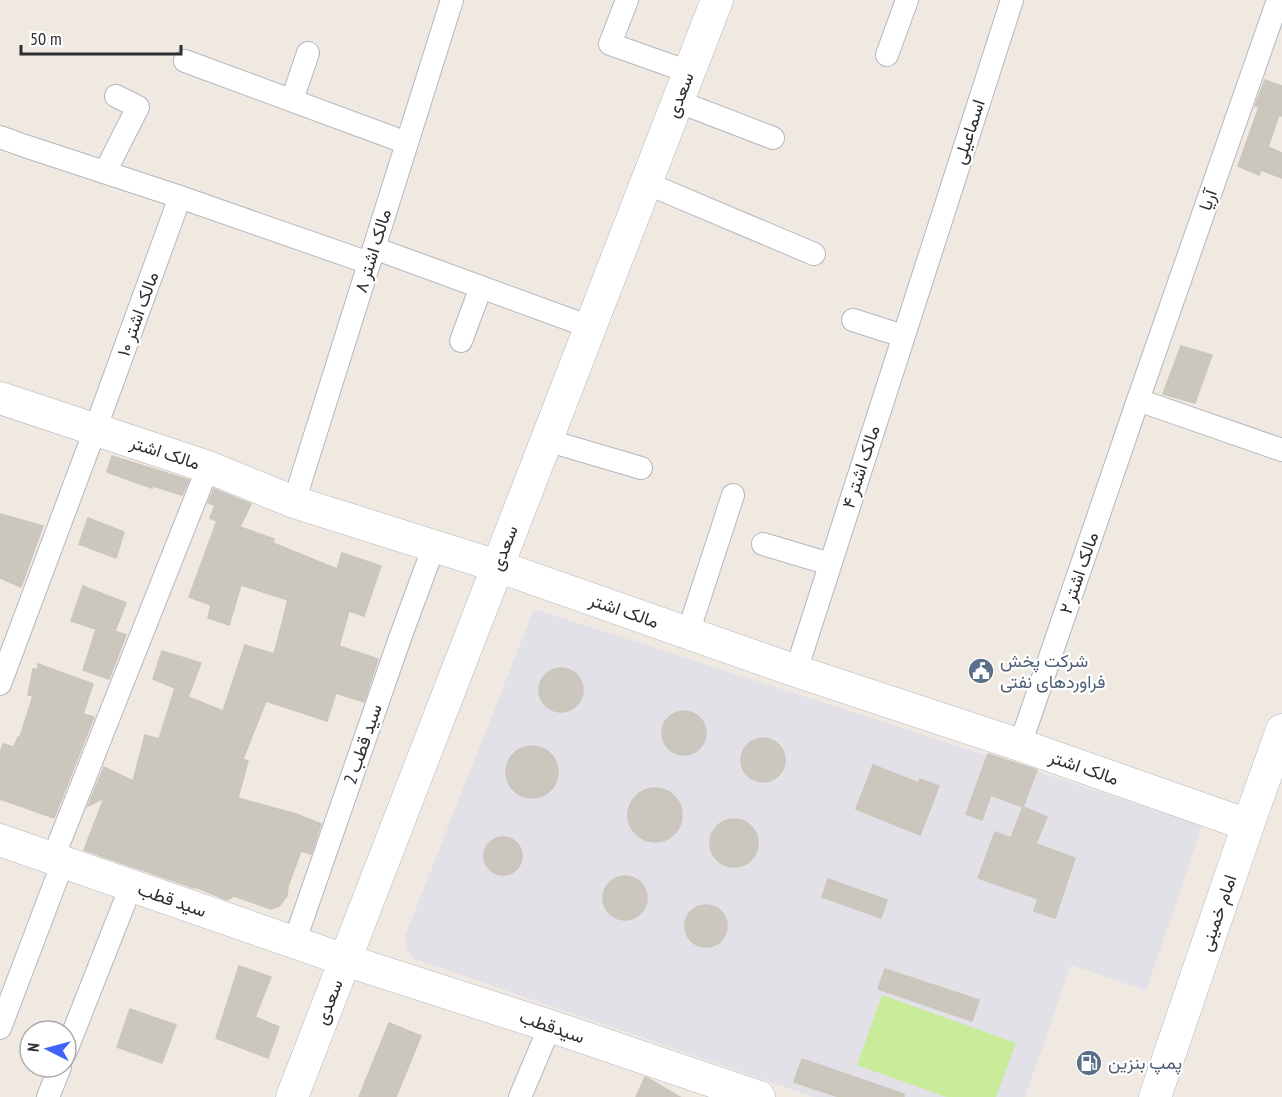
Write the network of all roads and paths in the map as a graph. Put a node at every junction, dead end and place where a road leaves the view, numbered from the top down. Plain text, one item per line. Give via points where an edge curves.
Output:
1 (452, 0) edge
2 (627, 0) edge
3 (717, 0) edge
4 (907, 0) edge
5 (1012, 0) edge
6 (1278, 0) edge
7 (308, 53) dead end
8 (887, 55) dead end
9 (185, 61) dead end
10 (689, 72) junction
11 (116, 96) dead end
12 (292, 100) junction
13 (677, 102) junction
14 (0, 136) edge
15 (773, 138) dead end
16 (407, 142) junction
17 (105, 172) junction
18 (646, 183) junction
19 (180, 197) junction
20 (814, 254) dead end
21 (372, 255) junction
22 (927, 264) joint
23 (481, 287) junction
24 (854, 320) dead end
25 (590, 327) junction
26 (903, 336) junction
27 (461, 341) dead end
28 (0, 398) edge
29 (1138, 400) junction
30 (96, 430) junction
31 (546, 440) junction
32 (1282, 450) edge
33 (208, 467) junction
34 (641, 468) dead end
35 (733, 495) dead end
36 (294, 502) junction
37 (763, 544) dead end
38 (434, 546) junction
39 (830, 564) junction
40 (497, 566) junction
41 (688, 633) junction
42 (796, 671) junction
43 (0, 684) edge
44 (1282, 730) edge
45 (1020, 745) junction
46 (1248, 825) junction
47 (0, 840) edge
48 (58, 860) junction
49 (131, 886) junction
50 (294, 943) junction
51 (345, 960) junction
52 (78, 1021) edge
53 (550, 1026) junction
54 (0, 1028) edge
55 (55, 1079) edge
56 (722, 1092) edge
57 (48, 1097) edge
58 (292, 1097) edge
59 (520, 1097) edge
60 (759, 1097) edge
61 (1155, 1097) edge

1 - 16 street, مالک اشتر ۸
2 - 10 street via 610,44
3 - 10 street, سعدی
4 - 8 street
5 - 22 street, اسماعیلی
6 - 29 street, آریا
7 - 12 street
9 - 12 street
10 - 13 street, سعدی
11 - 17 street via 138,107
12 - 16 street
13 - 15 street
13 - 18 street, سعدی
14 - 17 street
16 - 21 street, مالک اشتر ۸
17 - 19 street
18 - 20 street
18 - 25 street, سعدی
19 - 21 street
19 - 30 street, مالک اشتر ۱۰
21 - 23 street
21 - 36 street, مالک اشتر ۸
22 - 26 street, مالک اشتر ۴
23 - 25 street
23 - 27 street
24 - 26 street
25 - 31 street, سعدی
26 - 39 street, مالک اشتر ۴
28 - 30 street, مالک اشتر
29 - 32 street
29 - 45 street, مالک اشتر ۲
30 - 33 street, مالک اشتر
30 - 43 street, مالک اشتر ۱۰
31 - 34 street
31 - 40 street, سعدی
33 - 36 street, مالک اشتر
33 - 48 street via 138,641
35 - 41 street
36 - 38 street, مالک اشتر
37 - 39 street
38 - 40 street, مالک اشتر
38 - 50 street, سید قطب 2
39 - 42 street, مالک اشتر ۴
40 - 41 street, مالک اشتر
40 - 51 street, سعدی
41 - 42 street, مالک اشتر
42 - 45 street, مالک اشتر
44 - 46 street, امام خمینی
45 - 46 street, مالک اشتر
46 - 61 street, امام خمینی
47 - 48 street, سید قطب
48 - 49 street, سید قطب
48 - 54 street
49 - 50 street, سید قطب
49 - 52 street
50 - 51 street, سید قطب
51 - 53 street, سیدقطب
51 - 58 street, سعدی
53 - 56 street, سیدقطب
53 - 59 street
55 - 57 street
56 - 60 street, سیدقطب

